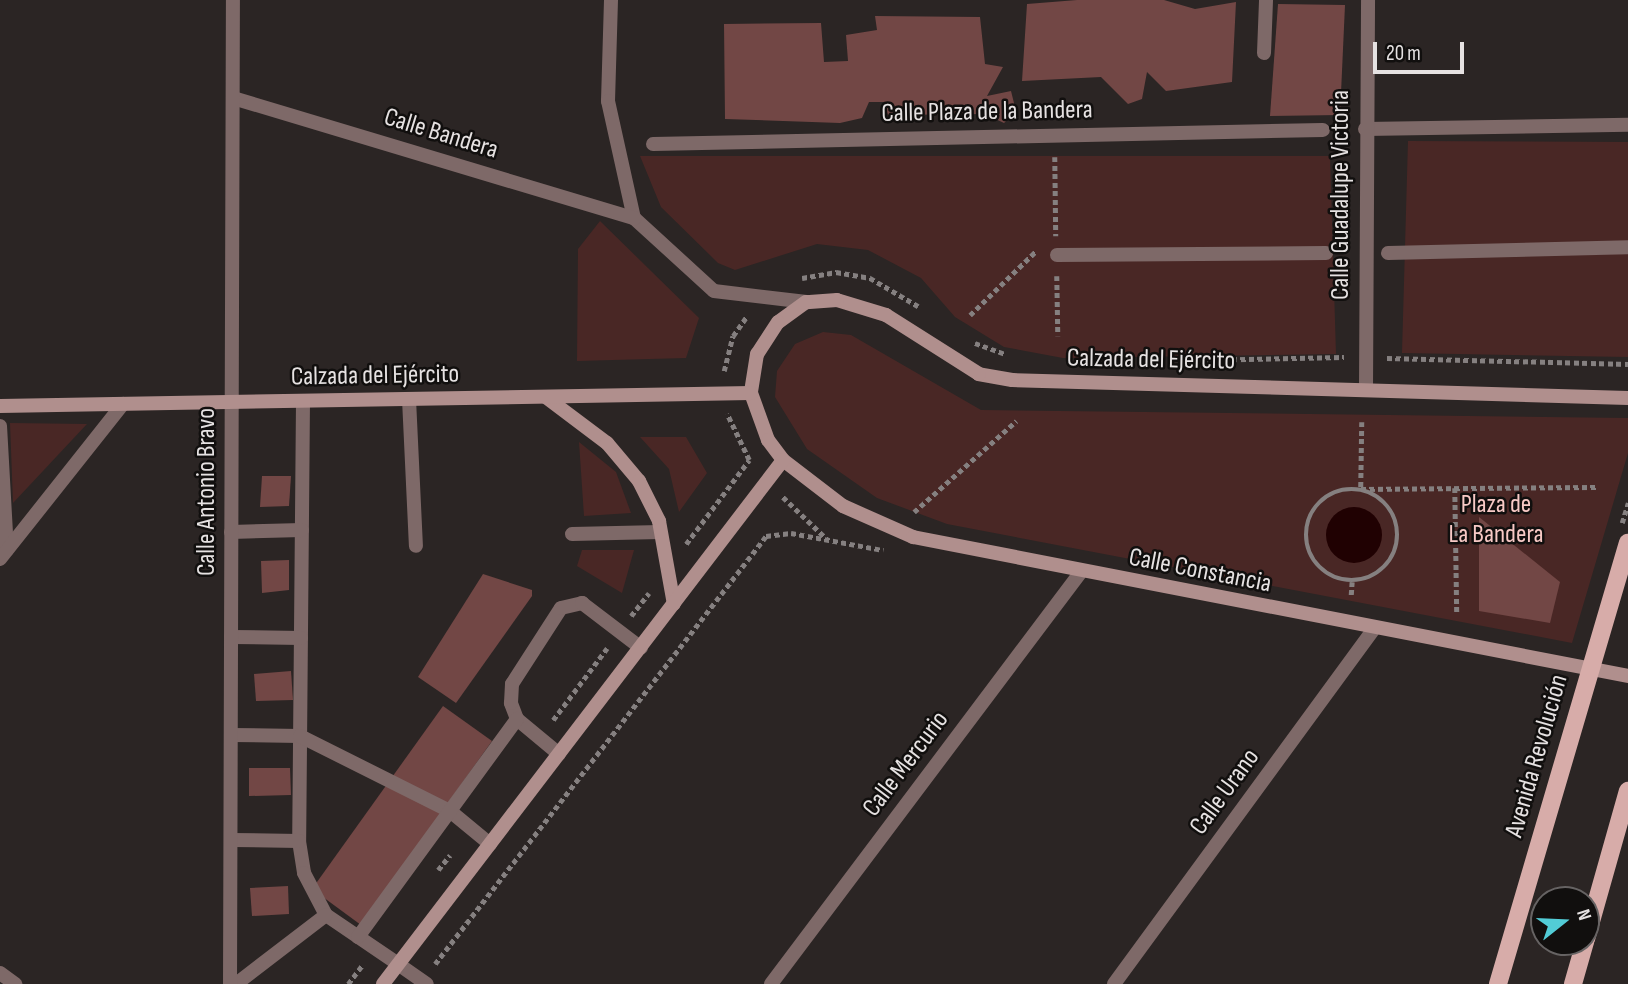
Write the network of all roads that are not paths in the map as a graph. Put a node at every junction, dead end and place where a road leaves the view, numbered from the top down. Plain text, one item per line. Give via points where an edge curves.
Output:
1 (233, 0) edge
2 (611, 0) edge
3 (1266, 0) edge
4 (1368, 0) edge
5 (1264, 53) dead end
6 (233, 98) junction
7 (1628, 125) edge
8 (1365, 129) junction
9 (1323, 130) dead end
10 (653, 144) dead end
11 (634, 218) junction
12 (1628, 247) edge
13 (1326, 253) dead end
14 (1388, 253) dead end
15 (1057, 255) dead end
16 (806, 302) junction
17 (1366, 390) junction
18 (751, 393) junction
19 (547, 398) junction
20 (1628, 398) edge
21 (410, 399) junction
22 (303, 401) junction
23 (232, 402) junction
24 (123, 404) junction
25 (0, 406) edge
26 (0, 426) edge
27 (783, 460) junction
28 (302, 530) junction
29 (231, 532) junction
30 (660, 532) junction
31 (572, 534) dead end
32 (1628, 543) edge
33 (416, 546) dead end
34 (4, 555) edge
35 (1080, 573) junction
36 (674, 604) junction
37 (1374, 628) junction
38 (231, 637) junction
39 (301, 638) junction
40 (641, 648) junction
41 (1591, 666) junction
42 (1628, 676) edge
43 (516, 719) junction
44 (231, 735) junction
45 (300, 737) junction
46 (559, 754) junction
47 (1628, 792) edge
48 (450, 811) junction
49 (231, 840) junction
50 (299, 841) junction
51 (490, 844) junction
52 (1600, 891) edge
53 (326, 915) junction
54 (358, 937) junction
55 (1581, 956) edge
56 (398, 964) junction
57 (0, 973) edge
58 (424, 983) edge
59 (15, 984) edge
60 (230, 984) edge
61 (236, 984) edge
62 (383, 984) edge
63 (771, 984) edge
64 (1114, 984) edge
65 (1498, 984) edge
66 (1573, 984) edge

1 - 6 street, Calle Antonio Bravo
2 - 11 street via 608,101
3 - 5 street
4 - 8 street, Calle Guadalupe Victoria
6 - 11 street, Calle Bandera
6 - 23 street, Calle Antonio Bravo
7 - 8 street
8 - 17 street, Calle Guadalupe Victoria
9 - 10 street, Calle Plaza de la Bandera
11 - 16 street via 714,290
12 - 14 street
13 - 15 street
16 - 17 main road, Calzada del Ejército via 862,304 946,358 1012,380
16 - 18 main road via 765,337
17 - 20 main road, Calzada del Ejército
18 - 19 main road, Calzada del Ejército
18 - 27 main road via 768,440
19 - 21 main road, Calzada del Ejército
19 - 30 main road via 615,452 639,481
21 - 22 main road, Calzada del Ejército
21 - 33 street
22 - 23 main road, Calzada del Ejército
22 - 28 street
23 - 24 main road, Calzada del Ejército
23 - 29 street, Calle Antonio Bravo
24 - 25 main road, Calzada del Ejército
24 - 34 street
26 - 34 street
27 - 35 main road, Calle Constancia via 843,506 896,532
27 - 36 main road
28 - 29 street
28 - 39 street
29 - 38 street, Calle Antonio Bravo
30 - 31 street
30 - 36 main road
32 - 41 main road, Avenida Revolución
35 - 37 main road, Calle Constancia
35 - 63 street, Calle Mercurio
36 - 40 main road
37 - 41 main road, Calle Constancia
37 - 64 street, Calle Urano
38 - 39 street
38 - 44 street, Calle Antonio Bravo
39 - 45 street
40 - 43 street via 582,603 561,608 512,684
40 - 46 main road
41 - 42 main road, Calle Constancia
41 - 65 main road, Avenida Revolución
43 - 46 street
43 - 48 street
44 - 45 street
44 - 49 street, Calle Antonio Bravo
45 - 48 street
45 - 50 street
46 - 51 main road
47 - 52 main road
48 - 51 street
48 - 54 street
49 - 50 street
49 - 60 street, Calle Antonio Bravo
50 - 53 street via 313,898
51 - 56 main road
53 - 54 street
53 - 61 street
54 - 56 street
55 - 66 main road
56 - 58 street
56 - 62 main road
57 - 59 street

